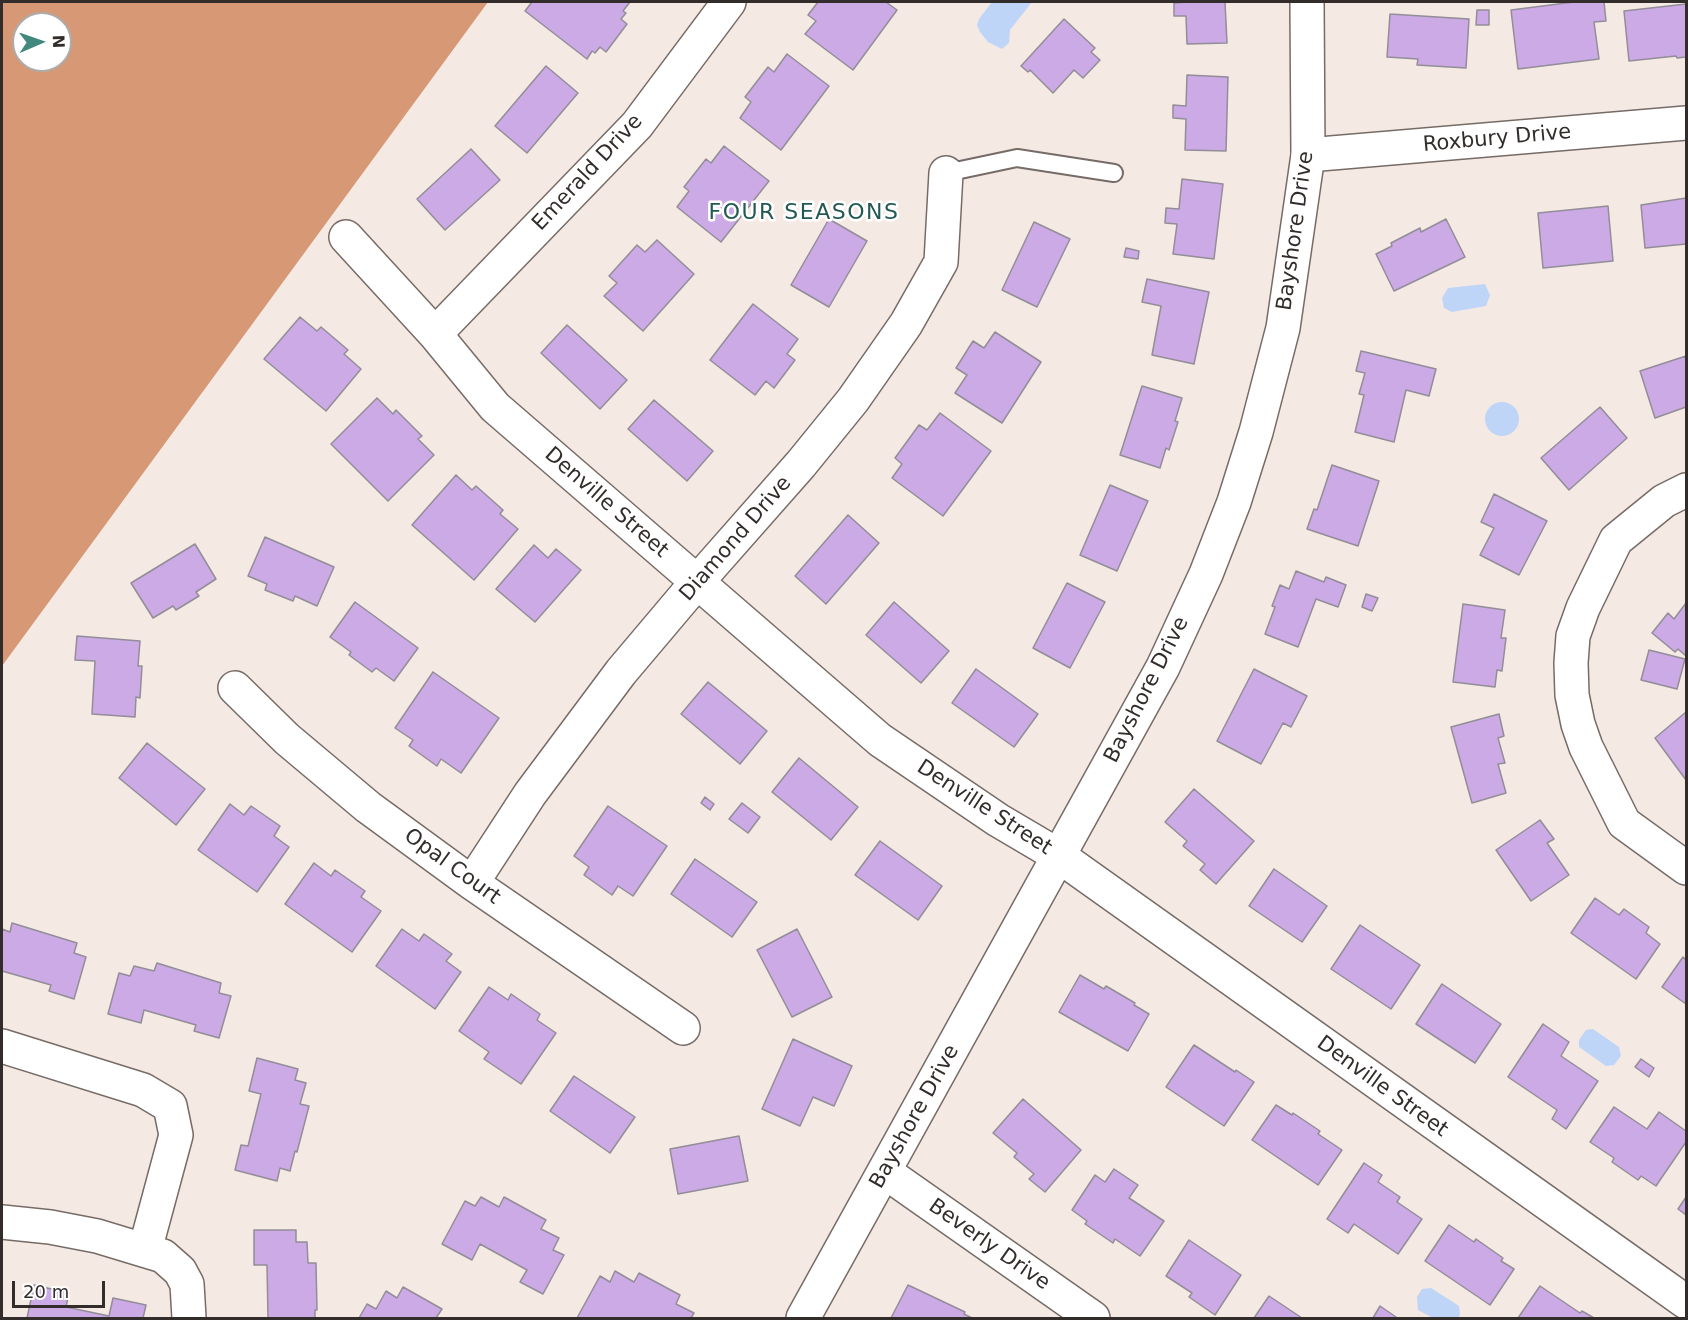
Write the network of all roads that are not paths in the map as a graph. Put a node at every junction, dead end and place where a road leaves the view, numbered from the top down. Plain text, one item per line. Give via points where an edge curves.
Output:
1 (729, 2) edge
2 (1306, 2) edge
3 (1686, 123) edge
4 (1308, 155) junction
5 (946, 173) joint
6 (1114, 173) dead end
7 (346, 237) dead end
8 (435, 334) junction
9 (1686, 490) edge
10 (697, 582) junction
11 (235, 688) dead end
12 (1059, 856) junction
13 (1686, 868) edge
14 (472, 883) junction
15 (683, 1028) dead end
16 (2, 1046) edge
17 (885, 1172) junction
18 (2, 1222) edge
19 (145, 1250) junction
20 (1686, 1302) edge
21 (189, 1318) edge
22 (803, 1318) edge
23 (1093, 1318) edge

1 - 8 street, Emerald Drive via 637,125
2 - 4 street, Bayshore Drive
3 - 4 street, Roxbury Drive
4 - 12 street, Bayshore Drive via 1283,328 1257,432 1234,502 1163,667
5 - 6 lane via 1017,158
5 - 10 street, Diamond Drive via 942,262 906,324 853,400
7 - 8 street, Denville Street
8 - 10 street, Denville Street via 495,407
9 - 13 street via 1664,501 1616,540 1583,608 1573,636 1571,663 1578,724 1624,823
10 - 12 street, Denville Street via 880,740
10 - 14 street, Diamond Drive via 621,672 537,784
11 - 14 street, Opal Court via 287,740 368,807
12 - 17 street, Bayshore Drive
12 - 20 street, Denville Street
14 - 15 street, Opal Court
16 - 19 street via 143,1090 170,1106 176,1135
17 - 22 street, Bayshore Drive
17 - 23 street, Beverly Drive
18 - 19 street via 97,1236
19 - 21 street via 163,1256 180,1271 187,1284

